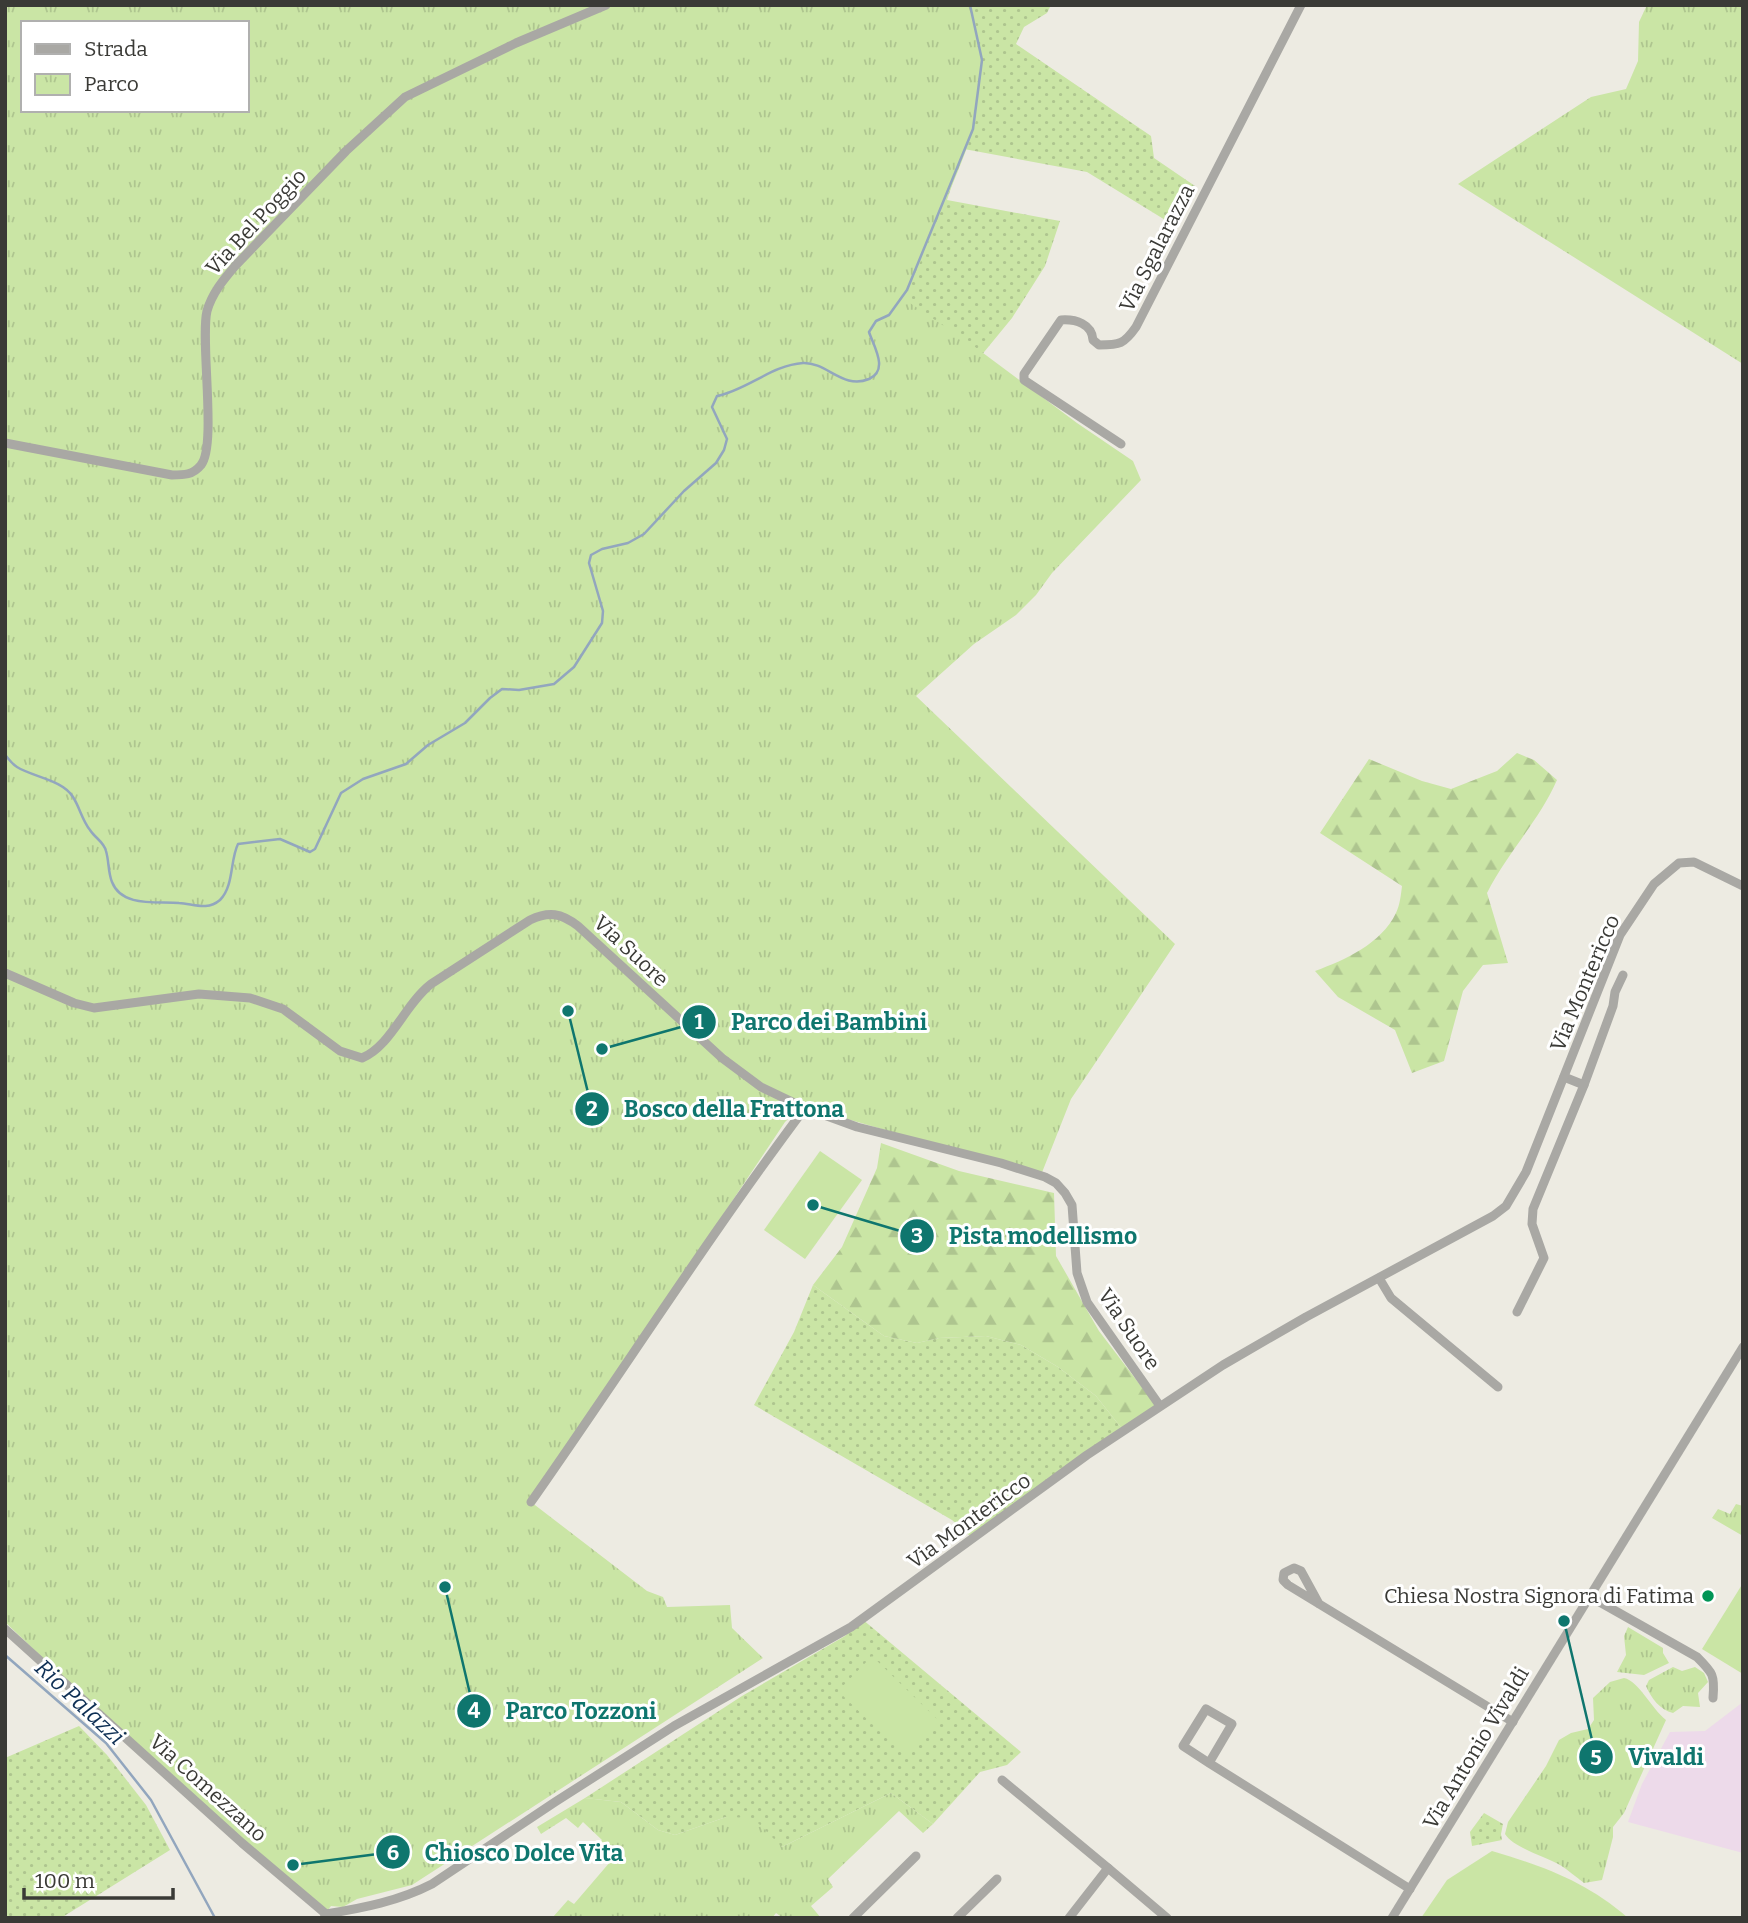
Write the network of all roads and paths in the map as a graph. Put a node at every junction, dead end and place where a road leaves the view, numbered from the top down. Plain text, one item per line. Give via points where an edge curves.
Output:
1 (606, 5) edge
2 (1301, 5) edge
3 (5, 443) edge
4 (1121, 444) dead end
5 (1743, 886) edge
6 (5, 973) edge
7 (1623, 975) dead end
8 (1564, 1077) junction
9 (1584, 1085) junction
10 (805, 1108) junction
11 (1379, 1278) junction
12 (1517, 1312) dead end
13 (1743, 1347) edge
14 (1498, 1387) dead end
15 (1160, 1406) junction
16 (531, 1502) dead end
17 (1589, 1595) junction
18 (1319, 1604) dead end
19 (5, 1629) edge
20 (1713, 1698) dead end
21 (1513, 1721) junction
22 (1209, 1763) junction
23 (1002, 1780) dead end
24 (916, 1856) dead end
25 (1108, 1868) junction
26 (997, 1879) dead end
27 (1410, 1889) junction
28 (325, 1916) edge
29 (853, 1918) edge
30 (957, 1918) edge
31 (1069, 1918) edge
32 (1167, 1918) edge
33 (1392, 1918) edge

1 - 3 street, Via Bel Poggio via 405,97 235,266 218,286 207,312 206,458 200,467 189,474 172,475
2 - 4 street, Via Sgalarazza via 1126,341 1099,345 1087,325 1061,320 1024,374 1024,380
5 - 8 street, Via Montericco via 1694,862 1679,863 1654,884 1620,936
6 - 10 street, Via Suore via 94,1008 199,994 250,998 283,1009 340,1051 362,1058 375,1051 420,992 530,920 558,914 578,926 739,1073
7 - 9 street, Via Montericco
8 - 9 street, Via Montericco
8 - 11 street, Via Montericco via 1526,1172 1506,1206
9 - 12 street, Via Montericco via 1533,1209 1532,1224 1545,1258
10 - 15 street, Via Suore via 888,1136 1024,1169 1056,1183 1072,1205 1077,1273 1087,1302
10 - 16 street via 662,1307
11 - 14 street via 1391,1298
11 - 15 street, Via Montericco via 1235,1358
13 - 17 street, Via Antonio Vivaldi
15 - 28 street, Via Montericco via 851,1627 674,1727 432,1884 387,1902
17 - 20 street via 1697,1657 1715,1680
17 - 21 street, Via Antonio Vivaldi
18 - 21 street
19 - 28 street, Via Comezzano
21 - 27 street, Via Antonio Vivaldi
22 - 22 street via 1232,1724 1206,1709 1183,1746
22 - 27 street
23 - 25 street
24 - 29 street
25 - 31 street
25 - 32 street
26 - 30 street
27 - 33 street, Via Antonio Vivaldi

